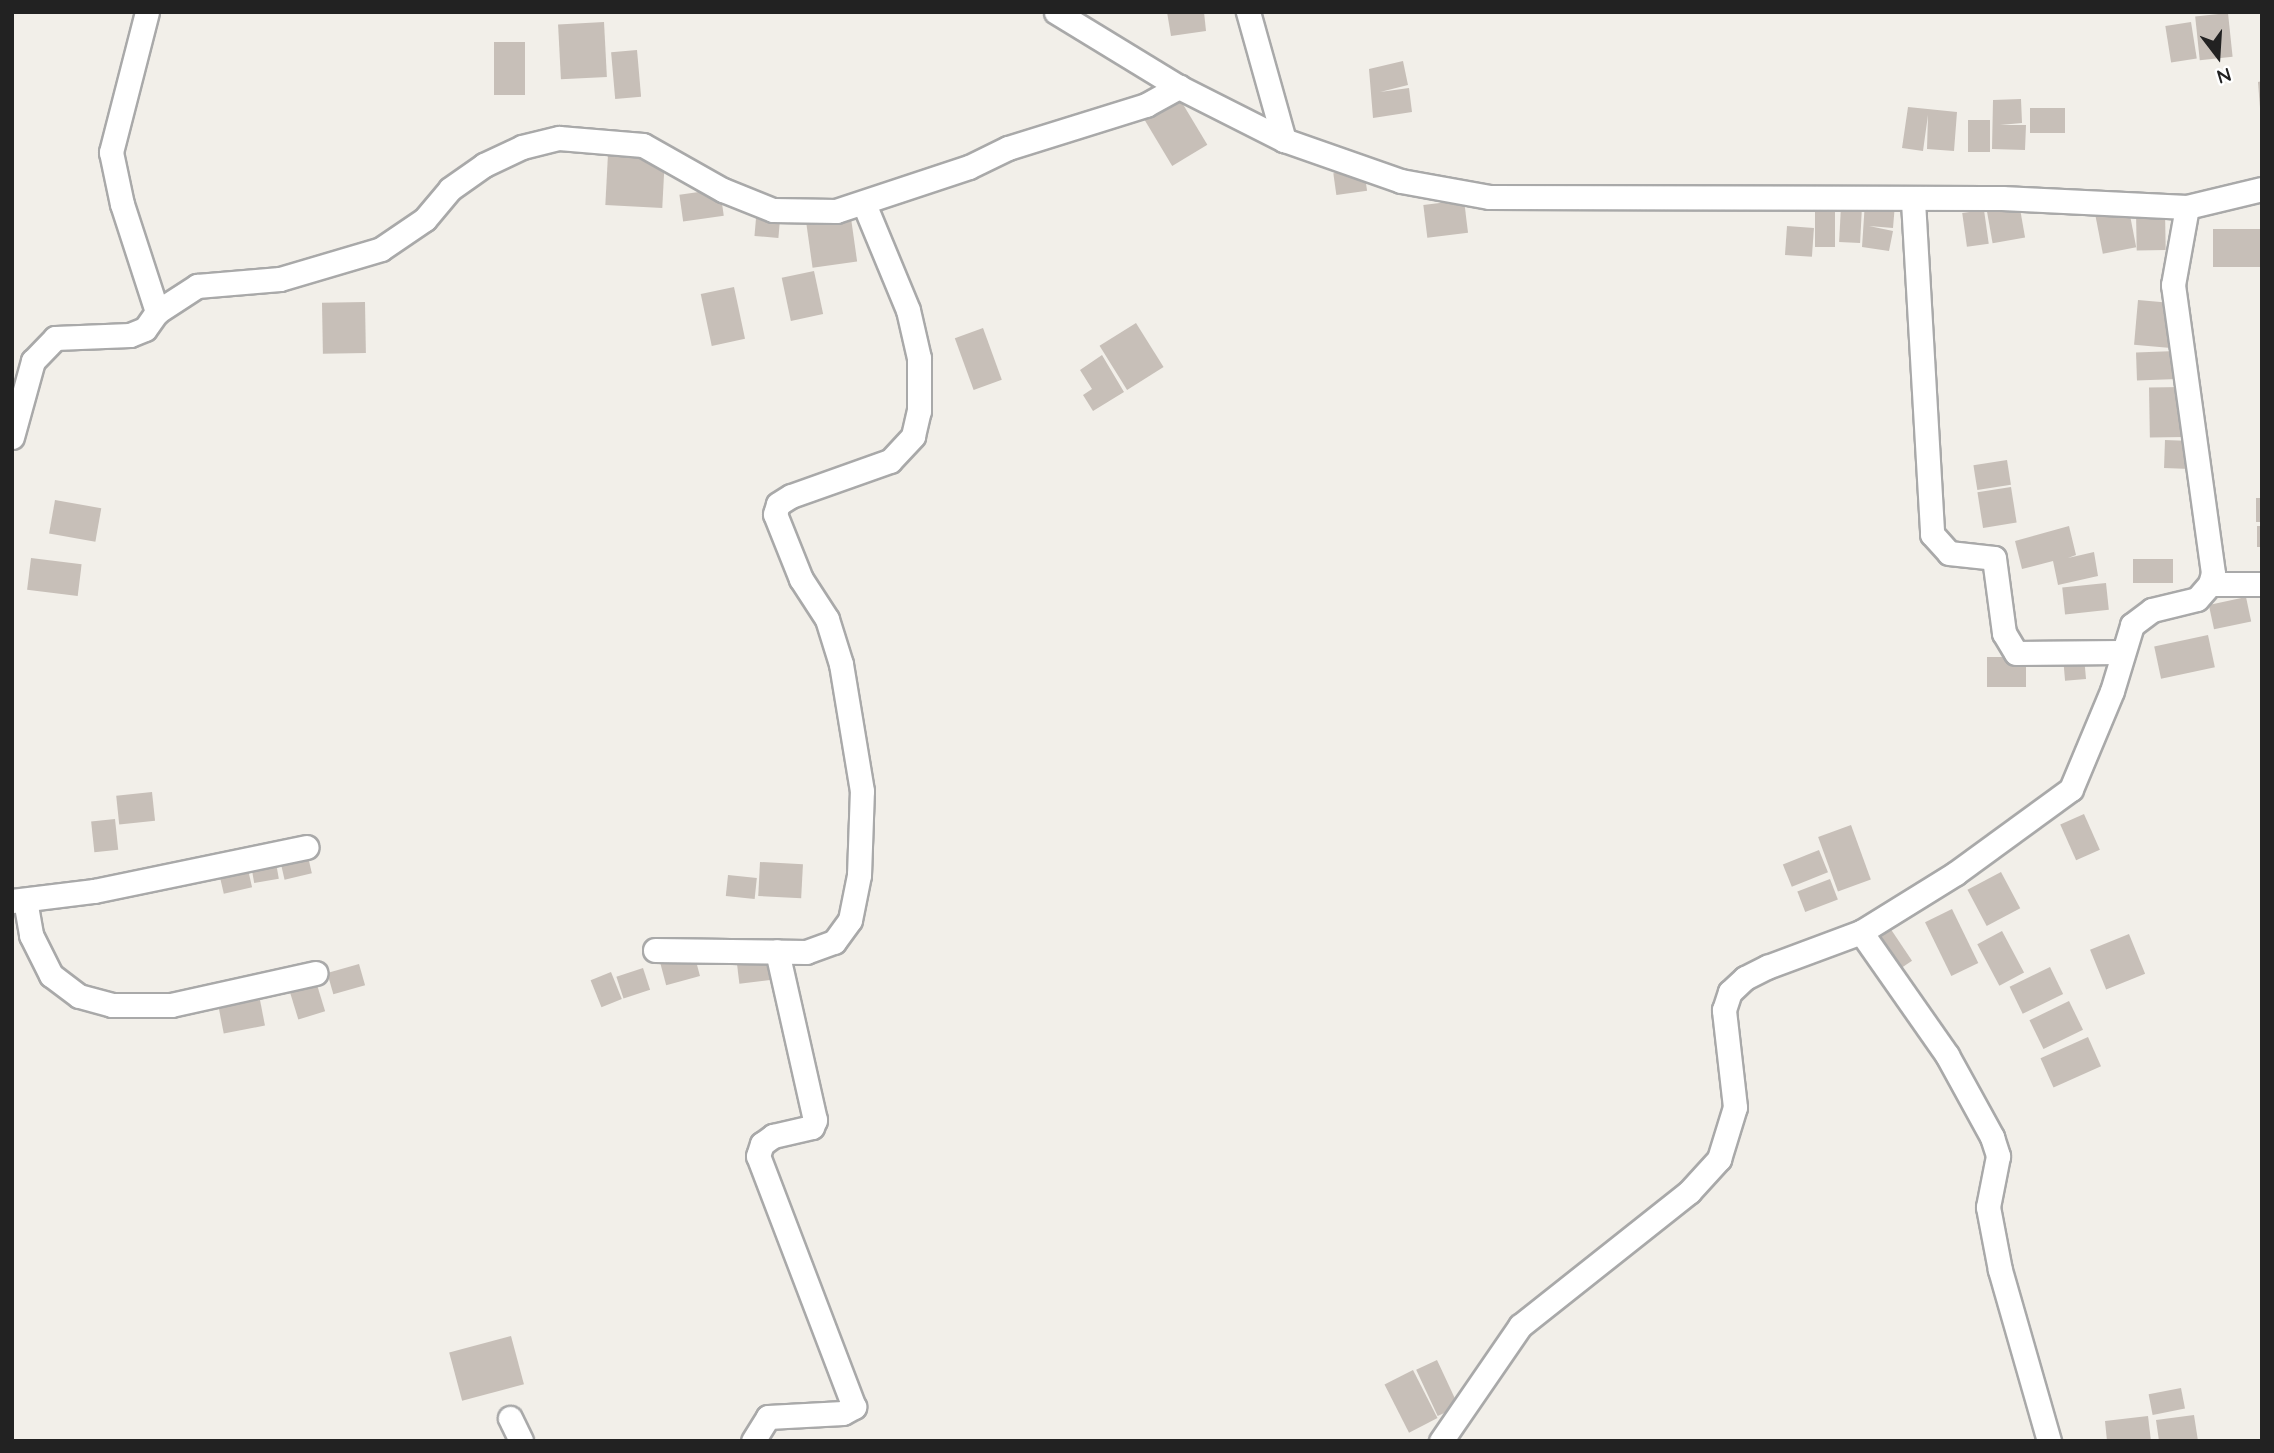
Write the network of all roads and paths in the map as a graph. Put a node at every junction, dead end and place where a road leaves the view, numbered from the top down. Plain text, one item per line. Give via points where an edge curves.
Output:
1 (147, 12) edge
2 (1056, 12) edge
3 (1248, 12) edge
4 (1179, 86) junction
5 (1284, 140) junction
6 (2262, 189) edge
7 (1913, 201) junction
8 (864, 204) junction
9 (2187, 206) junction
10 (157, 312) junction
11 (18, 385) edge
12 (12, 437) edge
13 (2210, 584) junction
14 (2262, 584) edge
15 (2120, 652) junction
16 (306, 847) dead end
17 (19, 900) edge
18 (1861, 932) junction
19 (655, 950) dead end
20 (777, 951) junction
21 (315, 973) dead end
22 (510, 1418) dead end
23 (521, 1441) edge
24 (753, 1441) edge
25 (1441, 1441) edge
26 (2049, 1441) edge

1 - 10 street via 111,152 122,204
2 - 4 street
3 - 5 street
4 - 5 street
4 - 8 street via 1146,105 1008,148
5 - 7 street via 1401,181 1510,199
6 - 9 street
7 - 9 street via 2015,199
7 - 15 street via 1932,534 1949,553 1994,558 2004,633 2016,653
8 - 10 street via 836,211 773,210 743,200 643,145 559,138 523,147 484,165 450,189 425,219 381,248 280,279 197,286
8 - 20 street via 908,310 919,358 919,411 912,436 890,461 791,496 776,508 776,524 800,579 827,619 841,663 862,791 859,875 845,933 834,943 806,952
9 - 13 street via 2173,285 2213,573
10 - 11 street via 145,329 130,335 55,338
11 - 12 street
13 - 14 street
13 - 15 street via 2197,599 2152,610 2132,625
15 - 18 street via 2112,691 2071,789 1956,873
16 - 17 street via 94,891
17 - 21 street via 51,975 79,996 113,1005 171,1005
18 - 25 street via 1767,967 1730,992 1724,1010 1735,1107 1719,1159 1689,1192 1520,1326
18 - 26 street via 1947,1055 1992,1137 1998,1156 1988,1207
19 - 20 street
20 - 24 street via 815,1120 812,1127 773,1136 762,1144 758,1156 854,1407 843,1413 768,1417
22 - 23 street

